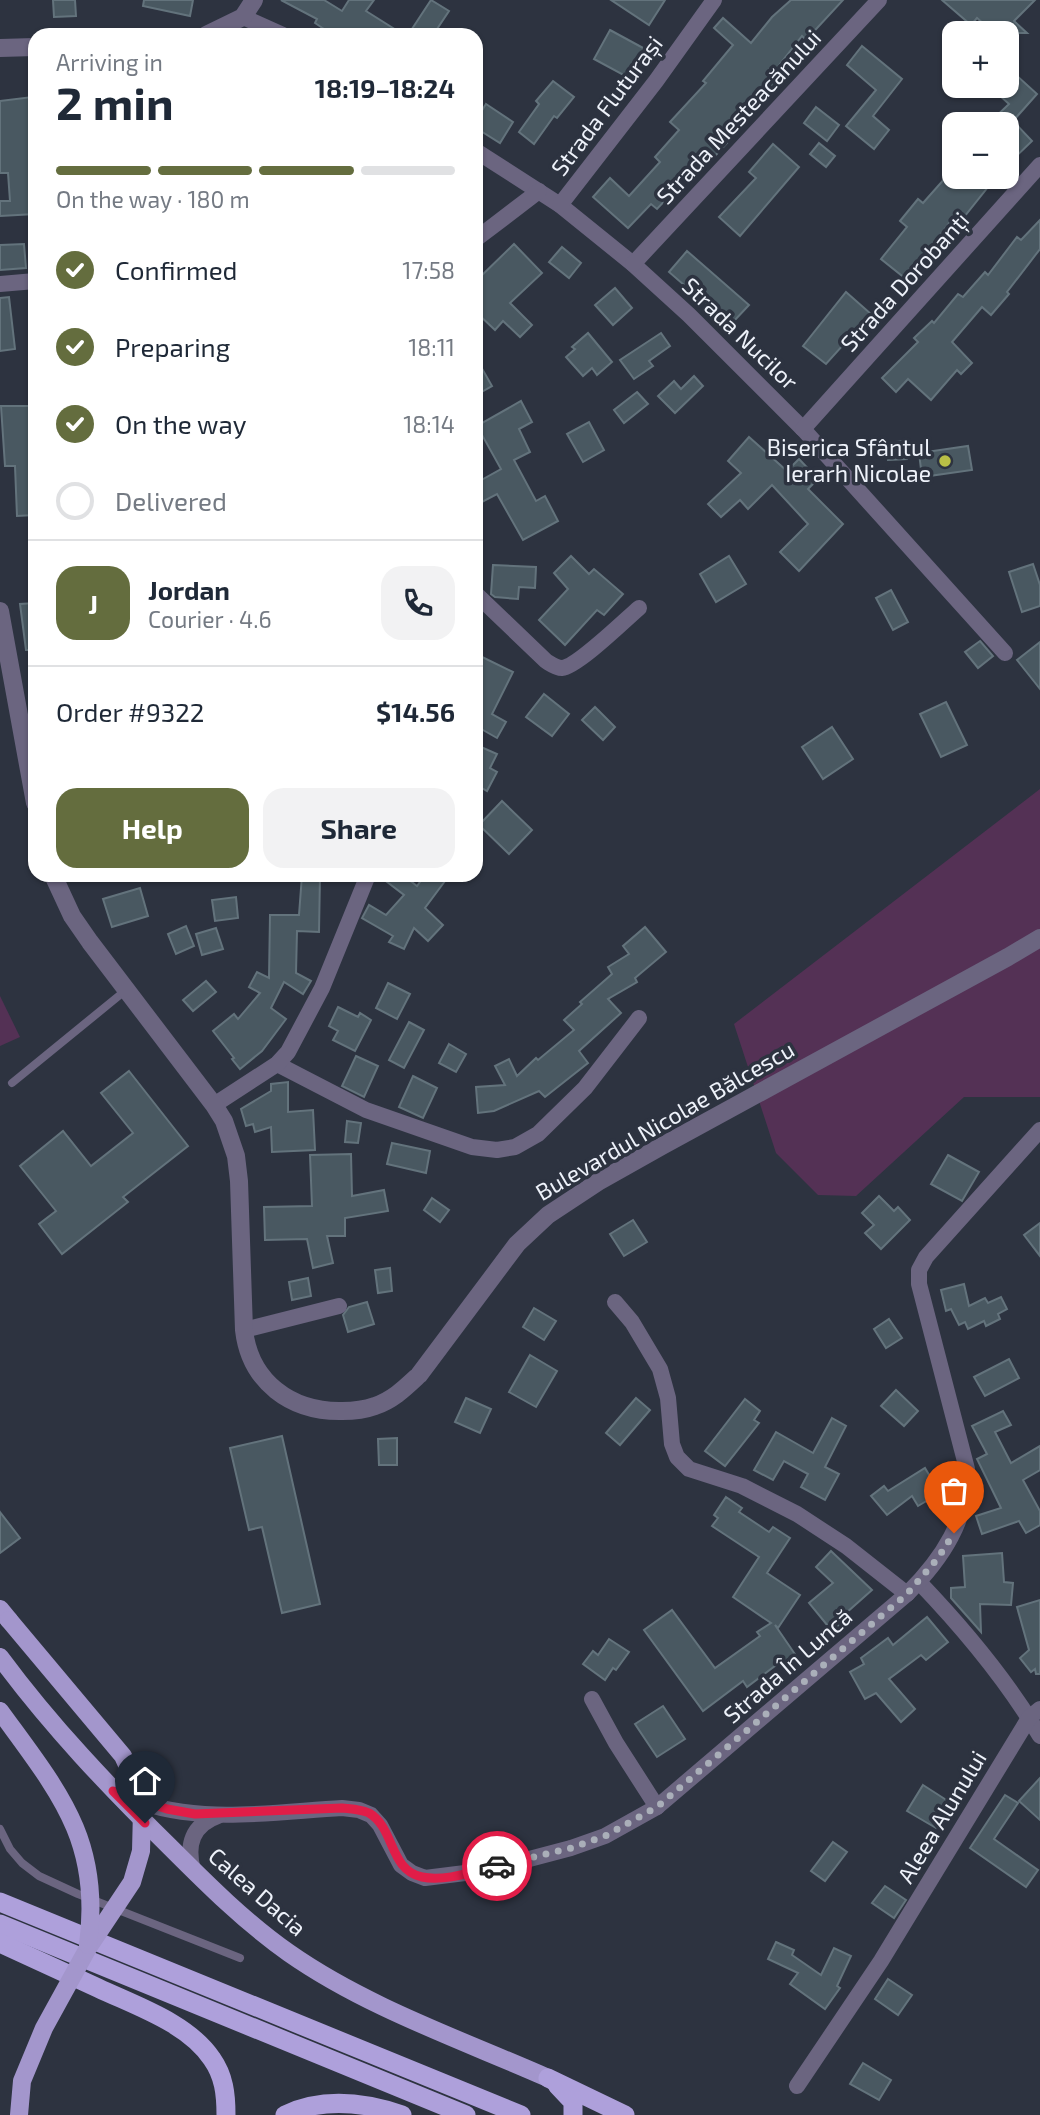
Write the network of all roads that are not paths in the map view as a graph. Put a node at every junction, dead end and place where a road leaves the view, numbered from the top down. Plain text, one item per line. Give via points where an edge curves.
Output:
1 (254, 0) edge
2 (714, 0) edge
3 (878, 0) edge
4 (243, 17) junction
5 (220, 28) edge
6 (267, 28) edge
7 (28, 47) edge
8 (0, 48) edge
9 (483, 155) edge
10 (1040, 165) edge
11 (539, 191) junction
12 (560, 205) junction
13 (483, 234) edge
14 (633, 264) junction
15 (28, 282) edge
16 (0, 284) edge
17 (803, 429) junction
18 (483, 601) edge
19 (639, 608) dead end
20 (0, 611) edge
21 (4, 653) edge
22 (1005, 653) dead end
23 (6, 682) edge
24 (28, 774) edge
25 (56, 882) edge
26 (366, 882) edge
27 (1040, 937) edge
28 (126, 989) junction
29 (639, 1018) dead end
30 (277, 1064) junction
31 (12, 1083) dead end
32 (214, 1104) junction
33 (1040, 1130) edge
34 (615, 1302) dead end
35 (339, 1306) dead end
36 (244, 1330) junction
37 (913, 1588) junction
38 (4, 1615) edge
39 (0, 1657) edge
40 (592, 1699) dead end
41 (0, 1711) edge
42 (1035, 1713) edge
43 (1040, 1736) edge
44 (113, 1791) junction
45 (657, 1807) junction
46 (224, 1814) junction
47 (0, 1829) edge
48 (193, 1870) junction
49 (0, 1902) edge
50 (0, 1924) edge
51 (8, 1946) edge
52 (88, 1948) junction
53 (240, 1958) dead end
54 (548, 2078) junction
55 (797, 2086) dead end
56 (19, 2115) edge
57 (226, 2115) edge
58 (285, 2115) edge
59 (402, 2115) edge
60 (466, 2115) edge
61 (521, 2115) edge
62 (573, 2115) edge
63 (625, 2115) edge

1 - 4 street
2 - 12 street, Strada Fluturași
3 - 14 street, Strada Mesteacănului
4 - 5 street
4 - 6 street
7 - 8 street
9 - 11 street, Strada Nucilor
10 - 17 street, Strada Dorobanți
11 - 12 street, Strada Nucilor
11 - 13 street
12 - 14 street, Strada Nucilor
14 - 17 street, Strada Nucilor
15 - 16 street
17 - 22 street, Strada Nucilor
18 - 19 street via 546,661 562,668 577,661
20 - 21 street
21 - 23 street
23 - 24 street
25 - 28 street, Bulevardul Nicolae Bălcescu via 72,916
26 - 30 street via 312,1008
27 - 36 street, Bulevardul Nicolae Bălcescu via 651,1152 548,1215 517,1244 419,1375 385,1402 358,1410 318,1410 284,1396 251,1361
28 - 31 lane
28 - 32 street, Bulevardul Nicolae Bălcescu
29 - 30 street via 585,1088 538,1134 515,1147 497,1150 472,1147 366,1110
30 - 32 street
32 - 36 street, Bulevardul Nicolae Bălcescu via 236,1156
33 - 37 street, Strada În Luncă via 919,1270 963,1448 968,1487 954,1533
34 - 37 street via 660,1369 668,1398 671,1444 689,1469 742,1486 797,1514
35 - 36 street
37 - 42 street via 954,1618
37 - 45 street, Strada În Luncă
38 - 52 main road, bridge via 117,1748 139,1791 143,1831 137,1868 122,1900
39 - 44 main road, Calea Dacia via 41,1712
40 - 45 street
41 - 52 main road, bridge via 58,1795 81,1841 92,1908
42 - 43 street
42 - 55 street, Aleea Alunului via 881,1961
44 - 46 street, Strada În Luncă via 167,1809
44 - 48 main road, Calea Dacia
45 - 46 street, Strada În Luncă via 605,1836 571,1848 425,1878 401,1865 380,1825 359,1810
46 - 48 street, Strada În Luncă via 208,1820 190,1841
47 - 53 lane via 10,1849 38,1876
48 - 54 main road, Calea Dacia via 288,1953 375,2003
49 - 61 highway
50 - 60 highway
51 - 57 highway via 155,2015 196,2040 222,2075
52 - 56 main road, bridge via 32,2055 22,2081
54 - 62 highway via 569,2097
54 - 63 highway
58 - 59 highway via 334,2103

